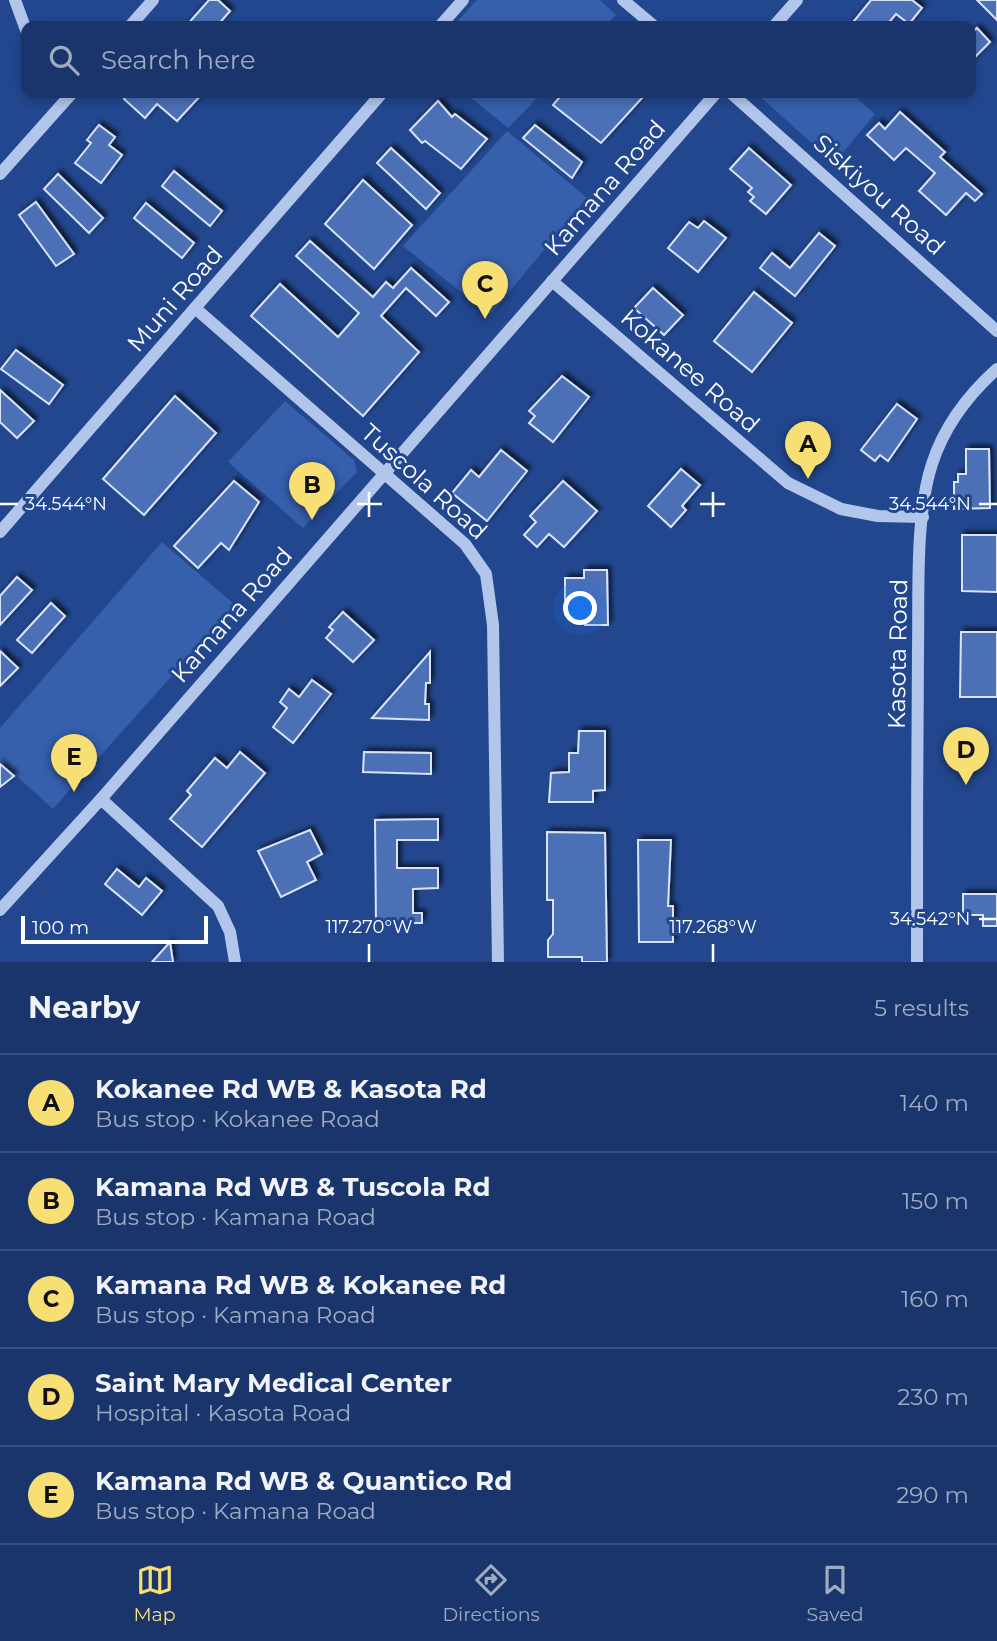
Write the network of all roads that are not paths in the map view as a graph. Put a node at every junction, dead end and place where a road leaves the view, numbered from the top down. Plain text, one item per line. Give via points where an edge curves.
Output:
1 (15, 0) edge
2 (153, 0) edge
3 (463, 0) edge
4 (623, 0) edge
5 (797, 0) edge
6 (23, 21) edge
7 (134, 21) edge
8 (444, 21) edge
9 (648, 21) edge
10 (778, 21) edge
11 (68, 98) edge
12 (378, 98) edge
13 (712, 98) edge
14 (737, 98) edge
15 (0, 174) edge
16 (552, 281) junction
17 (195, 309) junction
18 (997, 331) edge
19 (997, 369) edge
20 (383, 471) junction
21 (923, 517) junction
22 (0, 532) edge
23 (101, 799) junction
24 (0, 910) edge
25 (235, 962) edge
26 (498, 962) edge
27 (917, 962) edge

1 - 6 street
2 - 7 street
3 - 8 street
4 - 9 street
5 - 10 street
11 - 15 street
12 - 17 street, Muni Road
13 - 16 street, Kamana Road
14 - 18 street, Siskiyou Road
16 - 20 street, Kamana Road
16 - 21 street, Kokanee Road via 788,483 841,509
17 - 20 street, Tuscola Road
17 - 22 street, Muni Road
19 - 21 street, Kasota Road via 977,388 942,438 924,493
20 - 23 street, Kamana Road
20 - 26 street, Tuscola Road via 465,544 486,575 493,625
21 - 27 street, Kasota Road via 918,614
23 - 24 street, Kamana Road
23 - 25 street via 218,906 230,932

